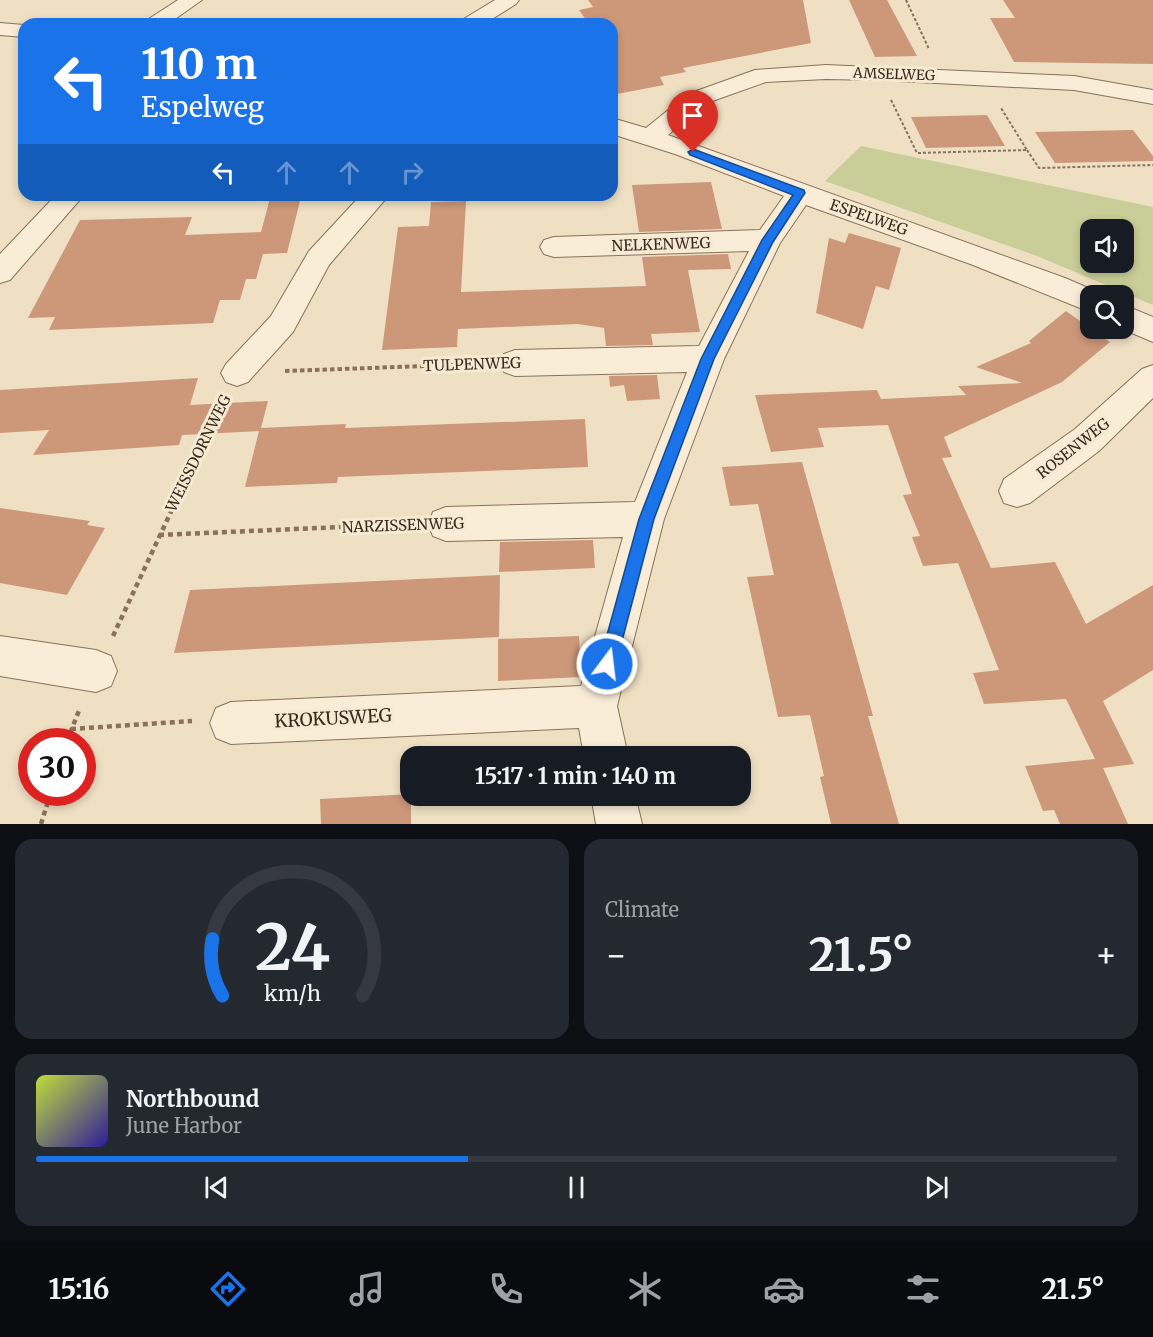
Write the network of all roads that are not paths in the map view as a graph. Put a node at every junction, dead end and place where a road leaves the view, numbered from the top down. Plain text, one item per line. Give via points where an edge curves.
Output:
1 (192, 0) edge
2 (509, 0) edge
3 (164, 18) edge
4 (479, 18) edge
5 (0, 29) edge
6 (18, 30) edge
7 (1153, 97) edge
8 (618, 128) edge
9 (651, 136) junction
10 (800, 193) junction
11 (65, 201) edge
12 (371, 201) edge
13 (768, 240) junction
14 (554, 248) dead end
15 (0, 272) edge
16 (1080, 296) edge
17 (1134, 321) edge
18 (1153, 330) edge
19 (708, 359) junction
20 (515, 363) road end
21 (237, 373) road end
22 (1153, 378) edge
23 (1017, 491) dead end
24 (646, 519) junction
25 (446, 524) road end
26 (0, 656) edge
27 (96, 671) road end
28 (596, 706) junction
29 (231, 723) road end
30 (604, 746) edge
31 (615, 806) edge
32 (619, 824) edge

1 - 3 street
2 - 4 street
5 - 6 street
7 - 9 street, AMSELWEG via 1074,83 878,73 763,75 696,99
8 - 9 street, ESPELWEG
9 - 10 street, ESPELWEG
10 - 13 street
10 - 16 street, ESPELWEG via 1041,278
11 - 15 street
12 - 21 street via 319,258 282,324
13 - 14 street, NELKENWEG
13 - 19 street
17 - 18 street
19 - 20 street, TULPENWEG
19 - 24 street
22 - 23 street, ROSENWEG via 1087,440
24 - 25 street, NARZISSENWEG
24 - 28 street
26 - 27 street
28 - 29 street, KROKUSWEG
28 - 30 street
31 - 32 street

